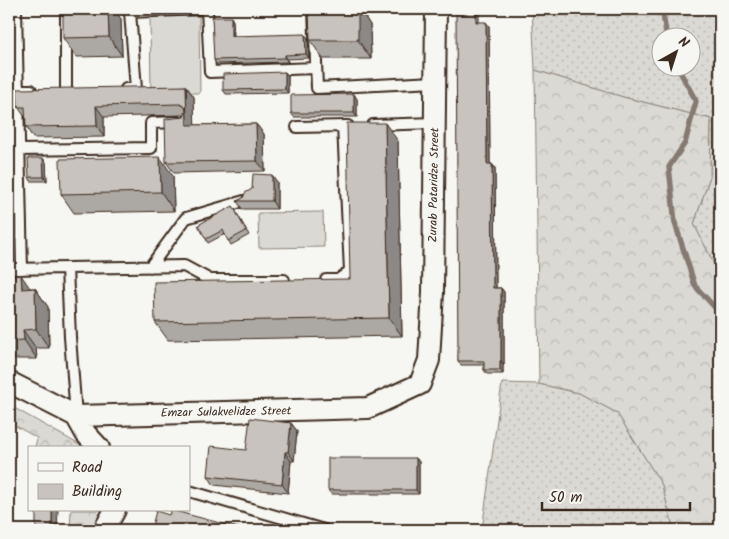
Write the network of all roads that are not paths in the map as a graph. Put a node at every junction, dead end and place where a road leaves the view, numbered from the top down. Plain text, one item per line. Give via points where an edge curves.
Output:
1 (16, 9) edge
2 (66, 9) edge
3 (202, 9) edge
4 (207, 9) edge
5 (314, 9) edge
6 (436, 9) edge
7 (316, 68) junction
8 (434, 82) junction
9 (116, 89) edge
10 (13, 90) edge
11 (37, 90) edge
12 (66, 90) edge
13 (187, 122) edge
14 (435, 123) junction
15 (343, 126) junction
16 (297, 127) dead end
17 (19, 150) junction
18 (244, 200) edge
19 (150, 267) junction
20 (67, 268) junction
21 (9, 269) edge
22 (22, 269) junction
23 (299, 280) edge
24 (318, 280) edge
25 (429, 360) joint
26 (9, 382) edge
27 (76, 416) junction
28 (97, 446) edge
29 (190, 491) edge
30 (114, 512) edge
31 (104, 530) edge
32 (324, 530) edge

1 - 10 lane
2 - 12 lane
3 - 9 lane via 130,12 136,89
4 - 7 lane via 210,72
5 - 7 lane
6 - 8 street, Zurab Pataridze Street
7 - 8 lane via 317,88
8 - 14 street, Zurab Pataridze Street
10 - 11 lane
10 - 17 lane
13 - 17 lane via 151,123 151,148
14 - 15 lane
14 - 25 street, Zurab Pataridze Street
15 - 16 lane
15 - 24 lane via 350,271 338,280
17 - 22 lane
18 - 19 lane via 186,218
19 - 20 lane
19 - 23 lane via 184,266 210,280
20 - 22 lane
20 - 27 lane
21 - 22 lane
25 - 27 street, Emzar Sulakvelidze Street via 420,384 368,408
26 - 27 street, Emzar Sulakvelidze Street
27 - 28 street
29 - 32 lane
30 - 31 street

